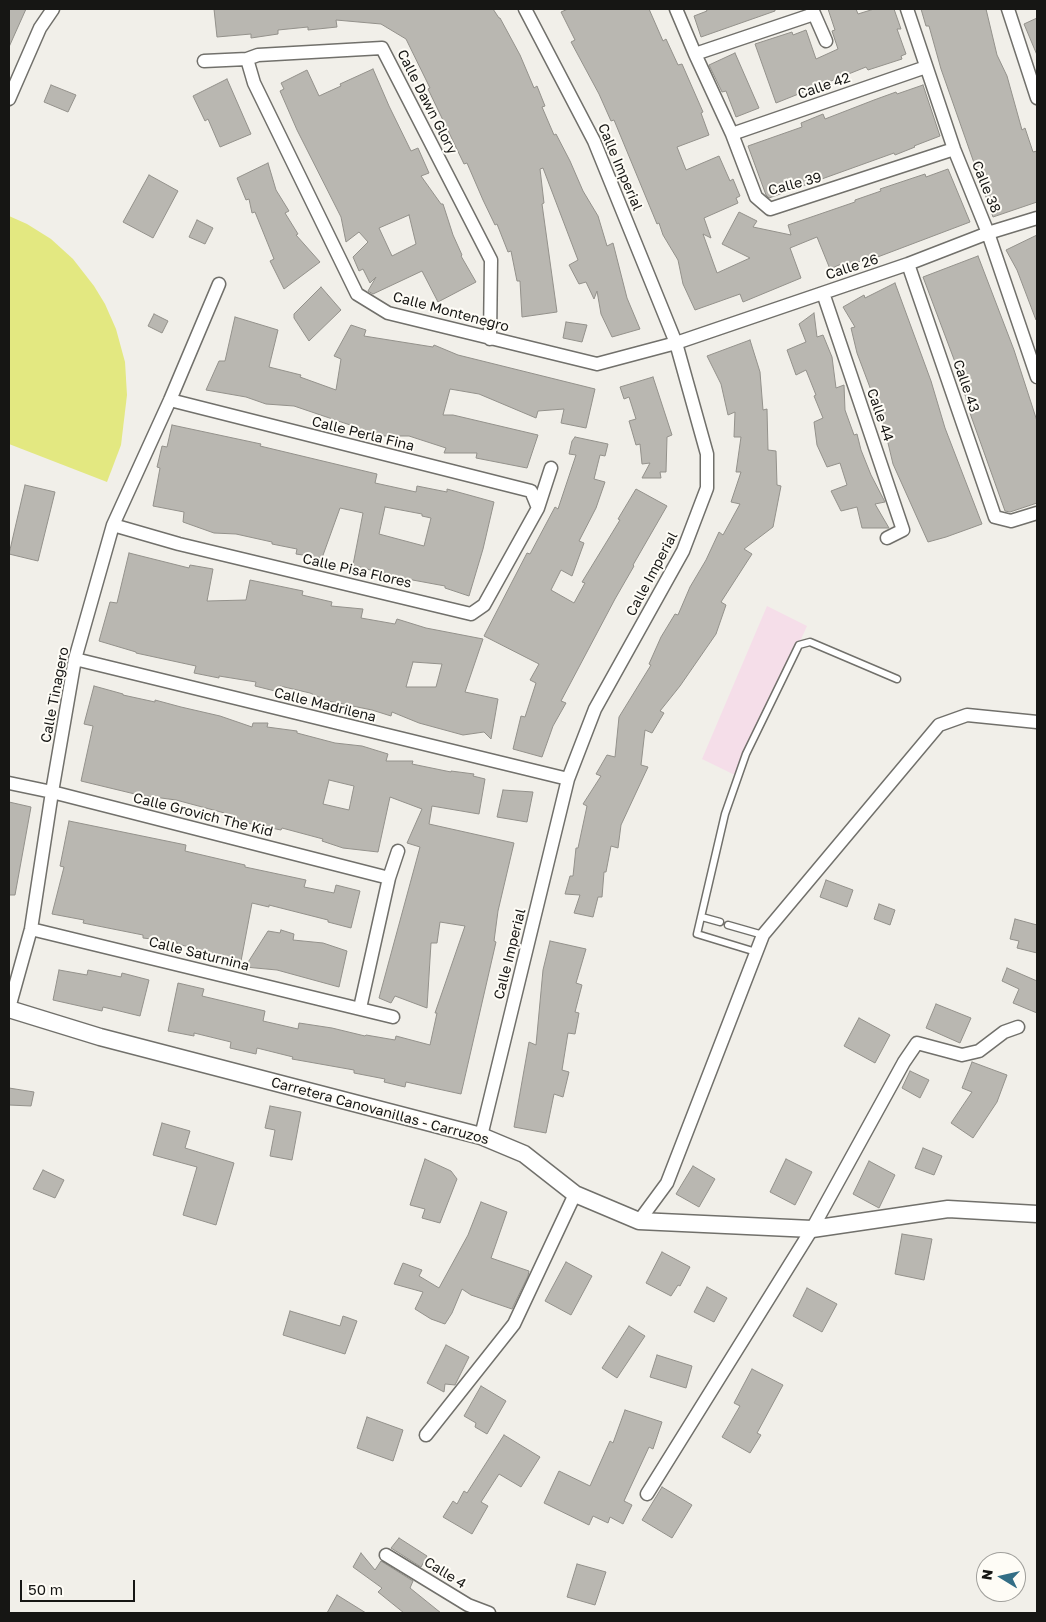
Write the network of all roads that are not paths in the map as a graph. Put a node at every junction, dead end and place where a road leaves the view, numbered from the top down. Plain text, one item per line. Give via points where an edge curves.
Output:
1 (53, 9) edge
2 (526, 9) edge
3 (676, 9) edge
4 (906, 9) edge
5 (1008, 9) edge
6 (813, 12) edge
7 (826, 41) dead end
8 (694, 54) junction
9 (1037, 58) edge
10 (248, 59) junction
11 (204, 61) dead end
12 (1024, 62) junction
13 (926, 68) junction
14 (1037, 98) edge
15 (9, 99) edge
16 (732, 134) junction
17 (954, 149) junction
18 (1037, 218) edge
19 (988, 233) junction
20 (908, 264) junction
21 (219, 284) dead end
22 (823, 293) junction
23 (490, 339) junction
24 (676, 343) junction
25 (1037, 377) edge
26 (170, 400) junction
27 (552, 468) dead end
28 (538, 508) junction
29 (1037, 513) edge
30 (112, 525) junction
31 (887, 538) dead end
32 (76, 659) junction
33 (897, 679) dead end
34 (1037, 722) edge
35 (568, 779) junction
36 (9, 783) edge
37 (52, 792) junction
38 (398, 851) dead end
39 (390, 878) junction
40 (702, 917) junction
41 (720, 922) dead end
42 (728, 925) dead end
43 (31, 929) junction
44 (763, 935) junction
45 (756, 952) junction
46 (360, 1008) junction
47 (9, 1009) edge
48 (393, 1017) dead end
49 (1018, 1027) dead end
50 (481, 1136) junction
51 (574, 1194) junction
52 (1037, 1214) edge
53 (639, 1221) junction
54 (812, 1229) junction
55 (426, 1435) dead end
56 (647, 1494) dead end
57 (386, 1555) dead end
58 (489, 1613) edge

1 - 15 street via 40,28
2 - 24 street, Calle Imperial via 594,141
3 - 8 street, Calle 39
4 - 13 street, Calle 38
5 - 12 street
6 - 7 street
6 - 8 street
8 - 16 street, Calle 39
9 - 12 street
10 - 11 street, Calle Dawn Glory
10 - 23 street, Calle Montenegro via 254,83 357,294 388,312
10 - 23 street, Calle Dawn Glory via 258,55 382,48 491,260
12 - 14 street
13 - 16 street, Calle 42
13 - 17 street, Calle 38
16 - 17 street, Calle 39 via 756,197 770,209
17 - 19 street, Calle 38
18 - 19 street, Calle 26
19 - 20 street, Calle 26
19 - 25 street, Calle 38
20 - 22 street, Calle 26
20 - 29 street, Calle 43 via 995,517 1011,521
21 - 26 street, Calle Tinagero
22 - 24 street, Calle 26
22 - 31 street, Calle 44 via 904,530
23 - 24 street, Calle Montenegro via 597,364
24 - 35 street, Calle Imperial via 707,454 707,488 683,551 595,709
26 - 28 street, Calle Perla Fina via 531,491
26 - 30 street, Calle Tinagero
27 - 28 street, Calle Pisa Flores
28 - 30 street, Calle Pisa Flores via 484,605 471,614
30 - 32 street, Calle Tinagero
32 - 35 street, Calle Madrilena
32 - 37 street, Calle Tinagero
33 - 40 lane via 810,642 799,645 746,754 725,814
34 - 44 street via 967,715 939,726
35 - 50 street, Calle Imperial
36 - 37 street, Calle Grovich The Kid
37 - 39 street, Calle Grovich The Kid
37 - 43 street, Calle Tinagero
38 - 39 street
39 - 46 street
40 - 41 lane
40 - 45 lane via 697,934
42 - 44 lane
43 - 46 street, Calle Saturnina
43 - 47 street, Calle Tinagero
44 - 45 street
45 - 53 street via 666,1183
46 - 48 street, Calle Saturnina
47 - 50 street, Carretera Canovanillas - Carruzos via 100,1037
49 - 54 street via 1004,1032 979,1051 962,1055 917,1043
50 - 51 street, Carretera Canovanillas - Carruzos via 524,1154
51 - 53 street, Carretera Canovanillas - Carruzos
51 - 55 street via 514,1324
52 - 54 street, Carretera Canovanillas - Carruzos via 948,1209
53 - 54 street, Carretera Canovanillas - Carruzos
54 - 56 street
57 - 58 street, Calle 4 via 468,1605

